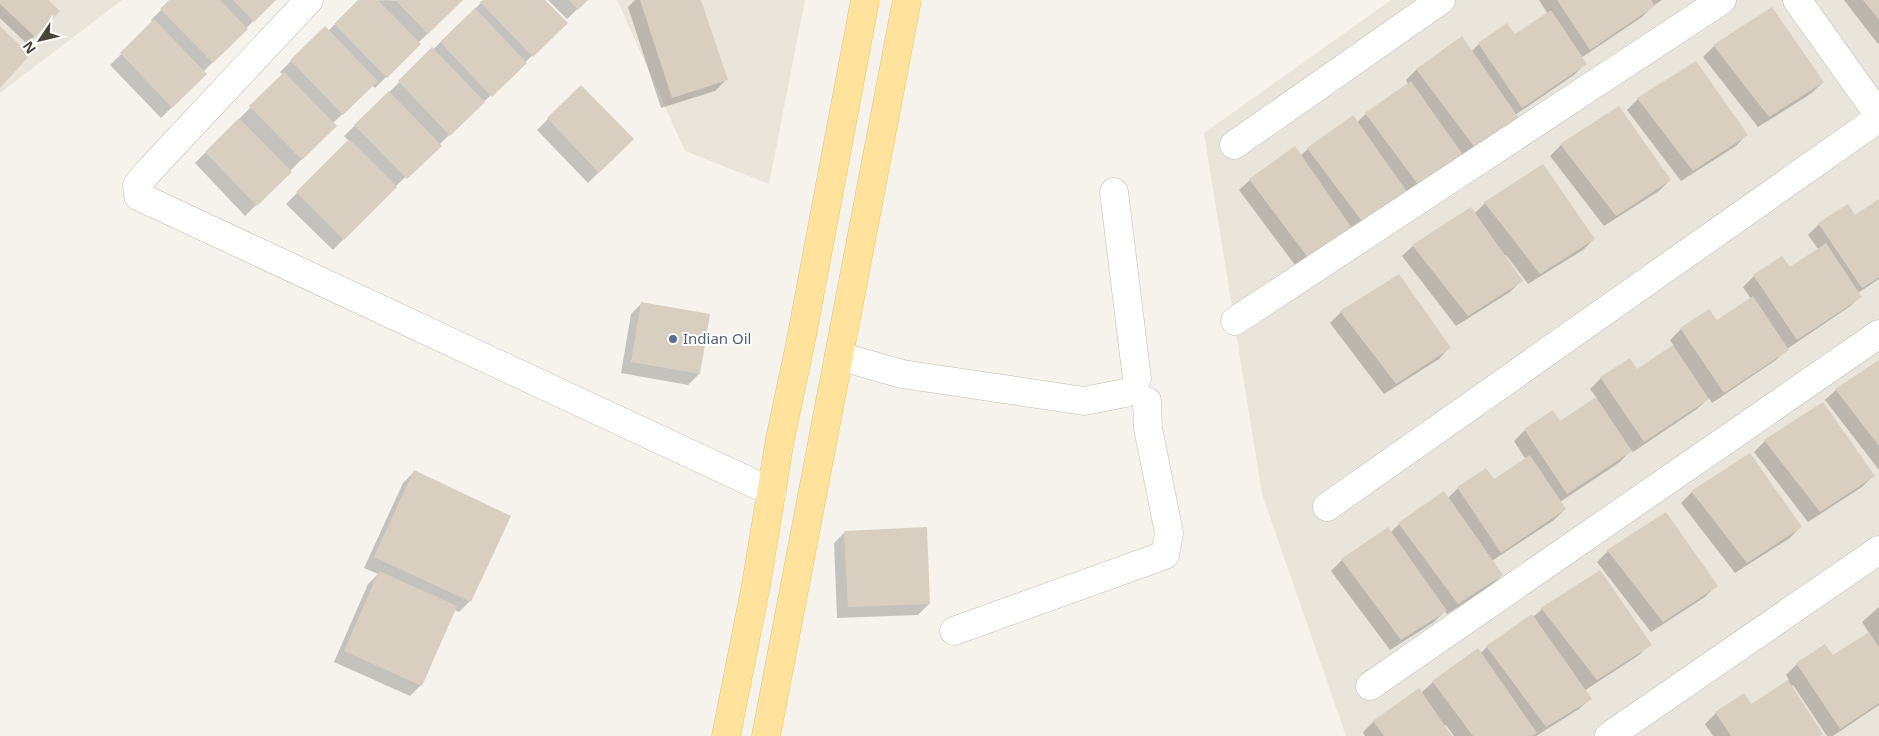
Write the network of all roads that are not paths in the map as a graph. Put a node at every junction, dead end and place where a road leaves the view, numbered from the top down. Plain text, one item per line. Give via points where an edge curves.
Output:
1 (309, 0) edge
2 (865, 0) edge
3 (907, 0) edge
4 (1441, 0) edge
5 (1722, 0) edge
6 (1797, 0) edge
7 (1879, 117) edge
8 (1234, 145) dead end
9 (1114, 192) dead end
10 (1235, 321) dead end
11 (1879, 334) edge
12 (839, 356) junction
13 (1136, 391) junction
14 (772, 492) junction
15 (1327, 507) dead end
16 (1879, 550) edge
17 (954, 631) dead end
18 (1370, 686) dead end
19 (726, 736) edge
20 (766, 736) edge
21 (1609, 736) edge

1 - 14 street via 147,173 138,185 138,196
2 - 14 main road
3 - 12 main road
4 - 8 street
5 - 10 street
6 - 7 street
7 - 15 street
9 - 13 street
11 - 18 street
12 - 13 street via 902,374 1084,401
12 - 20 main road
13 - 17 street via 1148,428 1169,533 1165,555
14 - 19 main road
16 - 21 street

